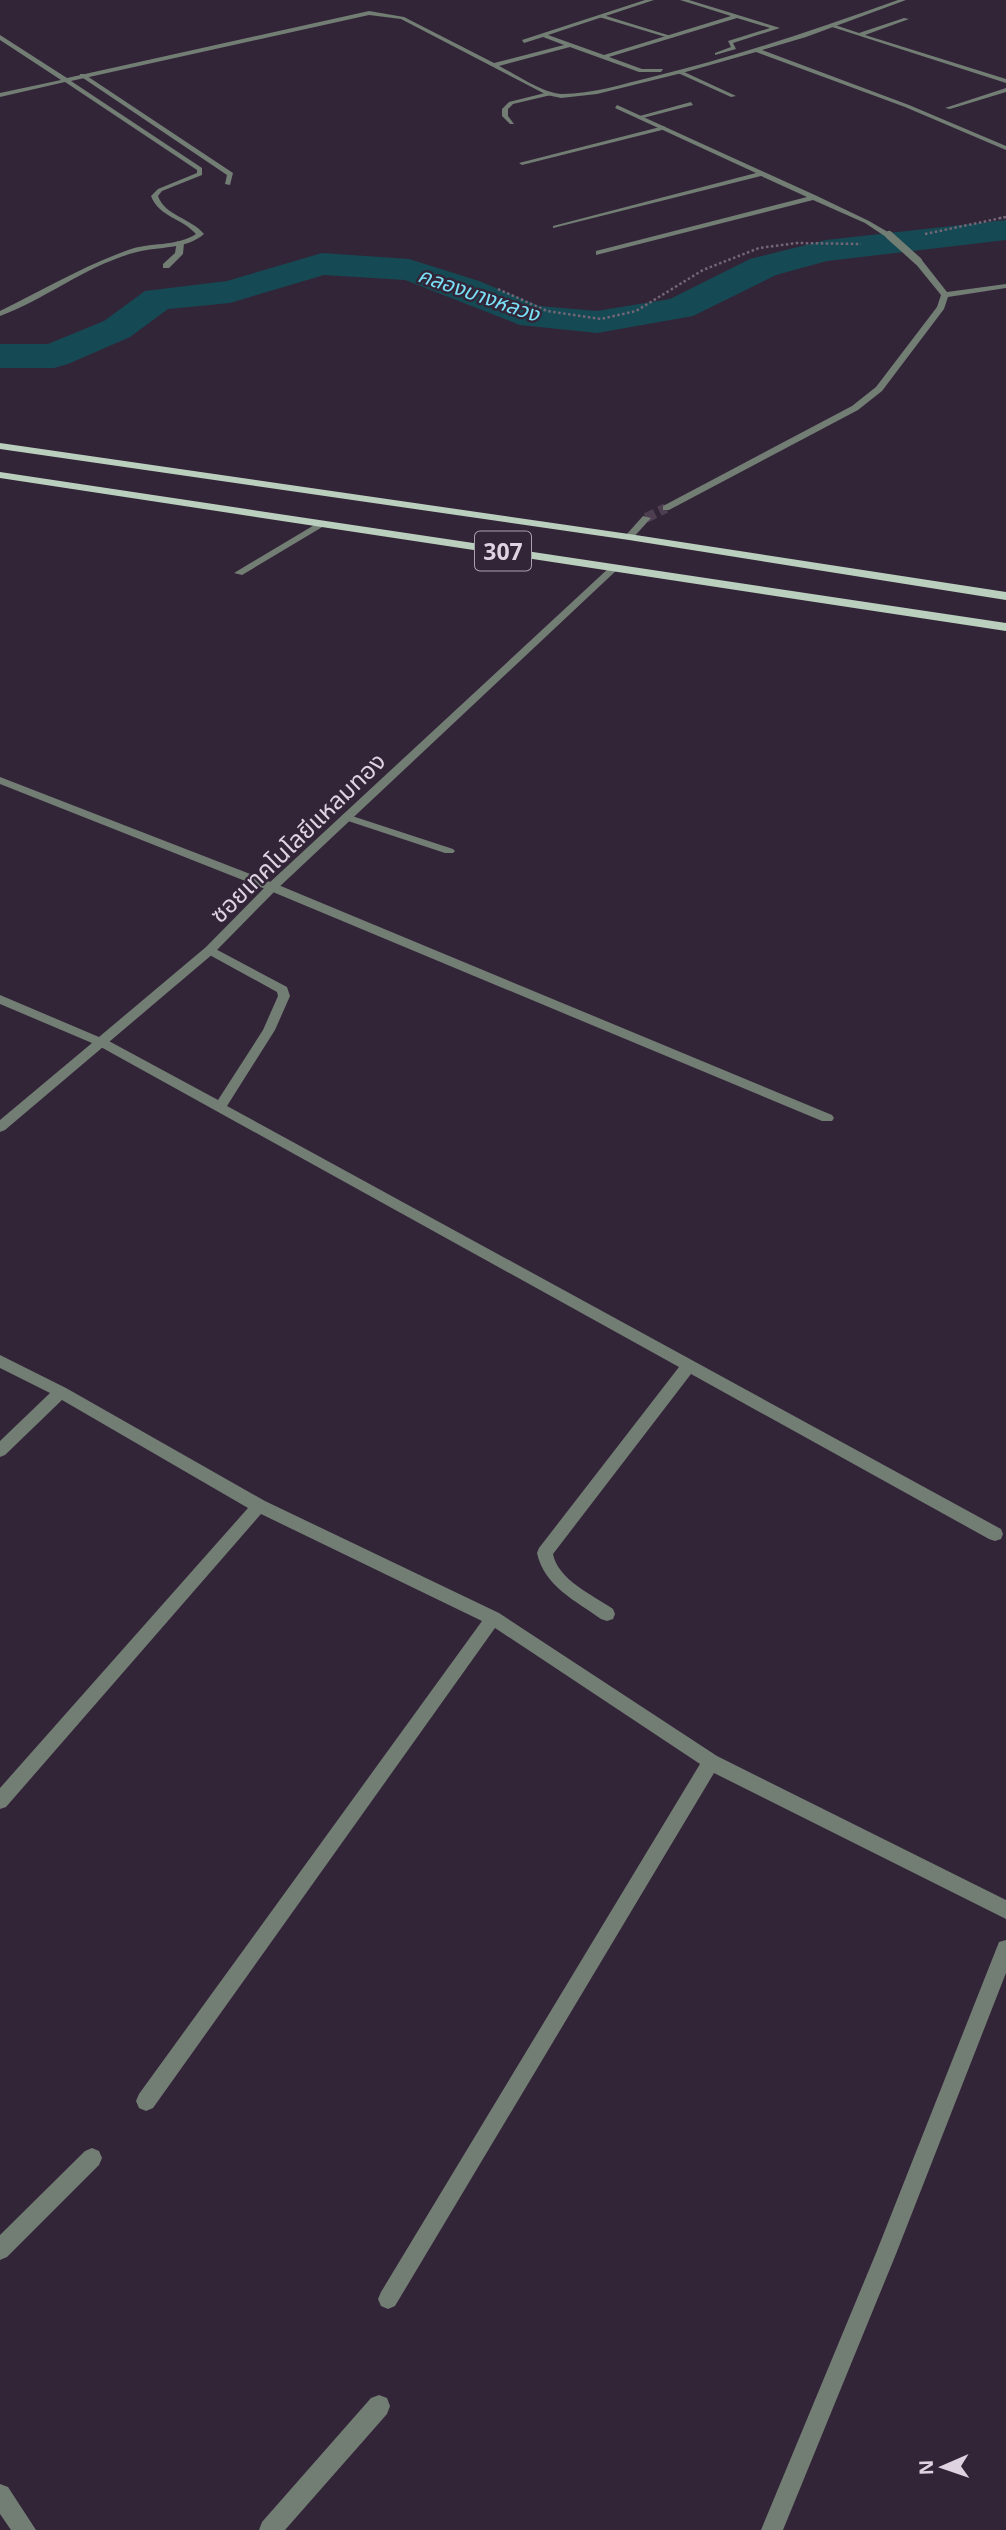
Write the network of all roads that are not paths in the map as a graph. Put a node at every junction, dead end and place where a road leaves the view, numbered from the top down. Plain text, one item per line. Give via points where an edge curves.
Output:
1 (650, 0) edge
2 (683, 0) edge
3 (903, 0) edge
4 (601, 16) junction
5 (738, 16) junction
6 (906, 19) dead end
7 (832, 26) junction
8 (777, 28) junction
9 (861, 34) junction
10 (543, 35) junction
11 (804, 36) junction
12 (0, 37) edge
13 (671, 37) junction
14 (524, 41) dead end
15 (570, 45) junction
16 (757, 50) junction
17 (604, 57) junction
18 (494, 65) junction
19 (680, 72) junction
20 (82, 75) junction
21 (68, 79) junction
22 (1006, 81) edge
23 (1006, 90) edge
24 (549, 94) junction
25 (0, 95) edge
26 (733, 96) dead end
27 (691, 104) dead end
28 (617, 107) dead end
29 (948, 108) dead end
30 (639, 117) junction
31 (512, 123) dead end
32 (664, 128) junction
33 (1006, 148) edge
34 (522, 163) dead end
35 (761, 174) junction
36 (228, 184) dead end
37 (815, 197) junction
38 (555, 227) dead end
39 (180, 243) junction
40 (599, 253) dead end
41 (166, 266) dead end
42 (1006, 285) edge
43 (945, 295) junction
44 (0, 314) edge
45 (0, 446) edge
46 (0, 475) edge
47 (666, 508) tunnel mouth
48 (646, 518) tunnel mouth
49 (321, 524) junction
50 (629, 537) junction
51 (614, 568) junction
52 (239, 573) dead end
53 (1006, 596) edge
54 (1006, 626) edge
55 (0, 780) edge
56 (346, 817) junction
57 (449, 852) dead end
58 (272, 887) junction
59 (210, 950) junction
60 (0, 999) edge
61 (103, 1043) junction
62 (220, 1107) junction
63 (827, 1118) dead end
64 (0, 1127) edge
65 (0, 1361) edge
66 (689, 1365) junction
67 (61, 1392) junction
68 (0, 1451) edge
69 (260, 1506) junction
70 (995, 1534) dead end
71 (607, 1614) dead end
72 (493, 1618) junction
73 (711, 1762) junction
74 (0, 1801) edge
75 (1006, 1910) edge
76 (1006, 1949) edge
77 (146, 2101) dead end
78 (92, 2158) dead end
79 (0, 2250) edge
80 (388, 2299) dead end
81 (379, 2406) dead end
82 (0, 2495) edge
83 (25, 2530) edge
84 (270, 2530) edge
85 (772, 2530) edge

1 - 4 street
2 - 5 street
3 - 7 street
4 - 10 street
4 - 13 street
5 - 8 street
5 - 13 street
6 - 9 street
7 - 9 street
7 - 11 street
8 - 11 street
8 - 17 street via 730,42 734,45 730,50 656,71 641,71
9 - 22 street
10 - 14 street
10 - 15 street
11 - 16 street
12 - 21 street
13 - 17 street
15 - 17 street
15 - 18 street
16 - 19 street
16 - 33 street
18 - 20 street via 402,18 369,13
18 - 24 street
19 - 24 street via 597,92
19 - 26 street
20 - 21 street
20 - 36 street via 209,157 231,174
21 - 25 street
21 - 39 street via 200,169 194,178 154,196 160,208 195,226 200,234
23 - 29 street
24 - 31 street via 511,103 505,116
27 - 30 street
28 - 30 street
30 - 32 street
32 - 34 street
32 - 35 street
35 - 37 street
35 - 38 street
37 - 40 street
37 - 43 street, bridge via 889,235
39 - 41 street via 179,254
39 - 44 street via 113,258
42 - 43 street
43 - 47 street via 941,307 879,389 855,408
45 - 50 main road, 307
46 - 49 main road, 307
48 - 50 street
49 - 51 main road, 307
49 - 52 street
50 - 53 main road, 307
51 - 54 main road, 307
51 - 56 street, ซอยเทคโนโลยีแหลมทอง
55 - 58 street
56 - 57 street
56 - 58 street, ซอยเทคโนโลยีแหลมทอง
58 - 59 street, ซอยเทคโนโลยีแหลมทอง
58 - 63 street
59 - 61 street, ซอยเทคโนโลยีแหลมทอง
59 - 62 street via 283,990 284,996 269,1030
60 - 61 street
61 - 62 street
61 - 64 street, ซอยเทคโนโลยีแหลมทอง
62 - 66 street
65 - 67 street
66 - 70 street
66 - 71 street via 545,1553 551,1572
67 - 68 street
67 - 69 street
69 - 72 street
69 - 74 street
72 - 73 street
72 - 77 street
73 - 75 street
73 - 80 street
76 - 85 street
78 - 79 street
81 - 84 street
82 - 83 street

